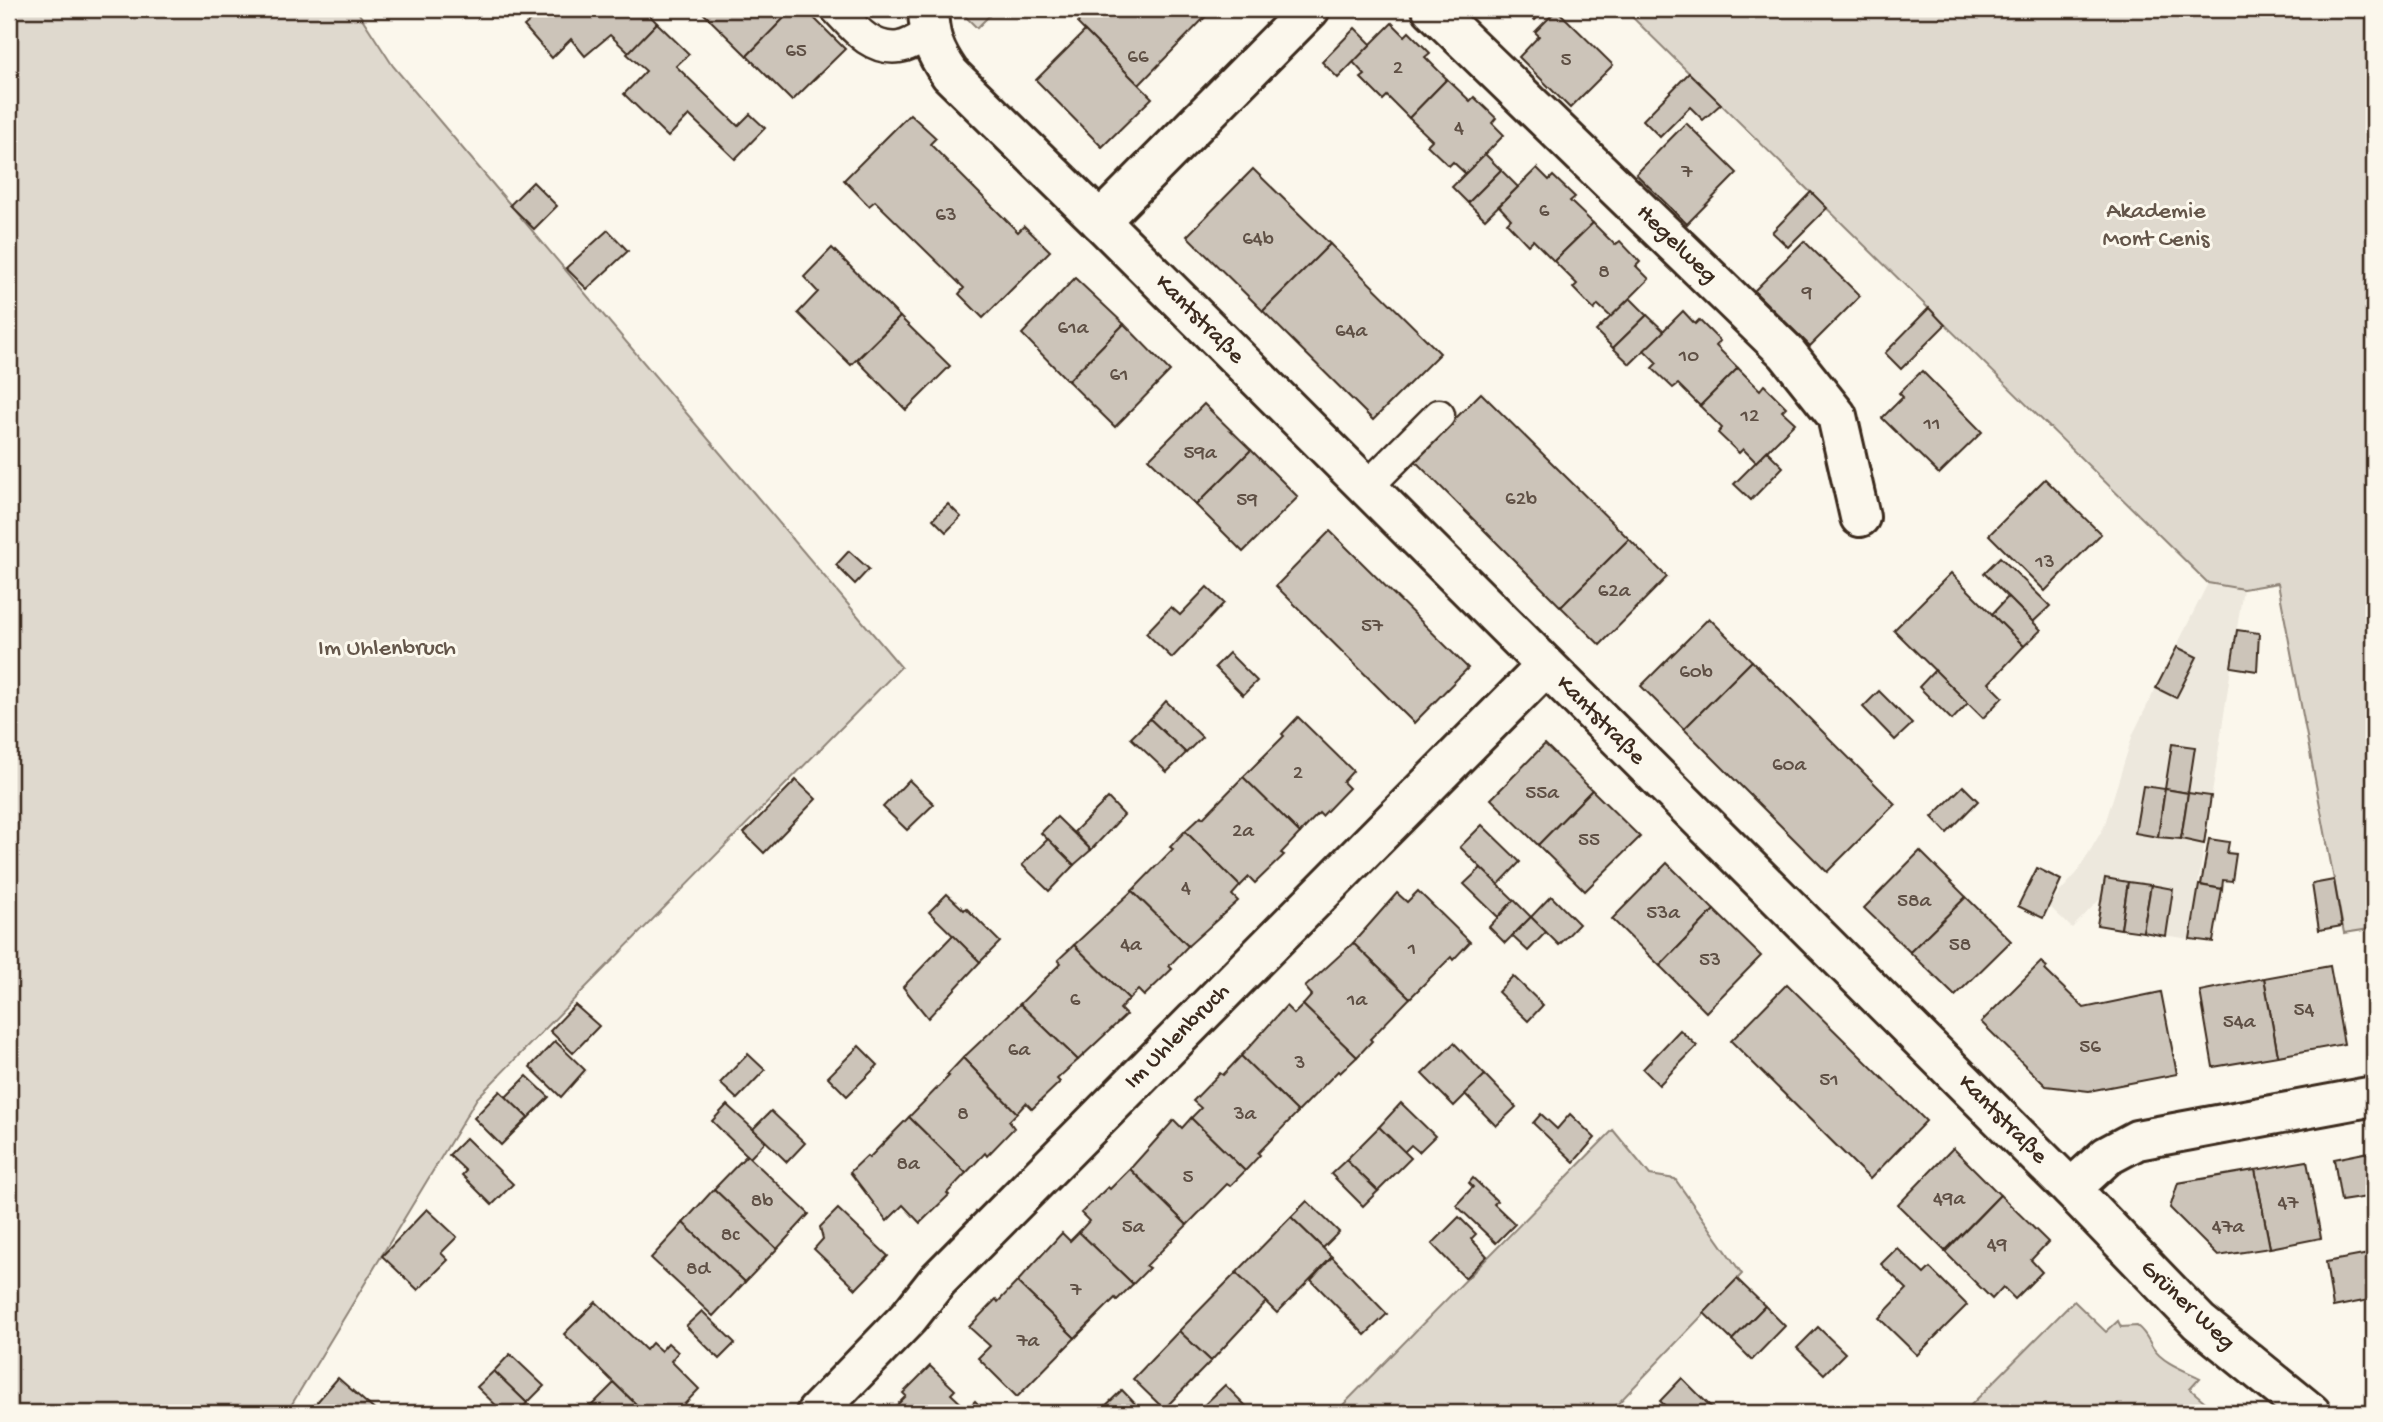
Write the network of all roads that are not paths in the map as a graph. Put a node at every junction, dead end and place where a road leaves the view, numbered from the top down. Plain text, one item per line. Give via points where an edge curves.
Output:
1 (836, 9) edge
2 (1310, 9) edge
3 (1432, 9) edge
4 (929, 21) edge
5 (1100, 221) junction
6 (1438, 415) dead end
7 (1366, 488) junction
8 (1860, 517) dead end
9 (1545, 667) junction
10 (2374, 1096) edge
11 (2071, 1189) junction
12 (816, 1413) edge
13 (2311, 1413) edge

1 - 4 lane via 858,33 884,47 902,48
2 - 5 street
3 - 8 street, Hegelweg via 1786,352 1837,416
4 - 5 street, Kantstraße via 937,55 950,74
5 - 7 street, Kantstraße
6 - 7 lane
7 - 9 street, Kantstraße
9 - 11 street, Kantstraße
9 - 12 street, Im Uhlenbruch via 938,1280 908,1318
10 - 11 street via 2137,1140 2107,1156
11 - 13 street, Grüner Weg via 2199,1322

